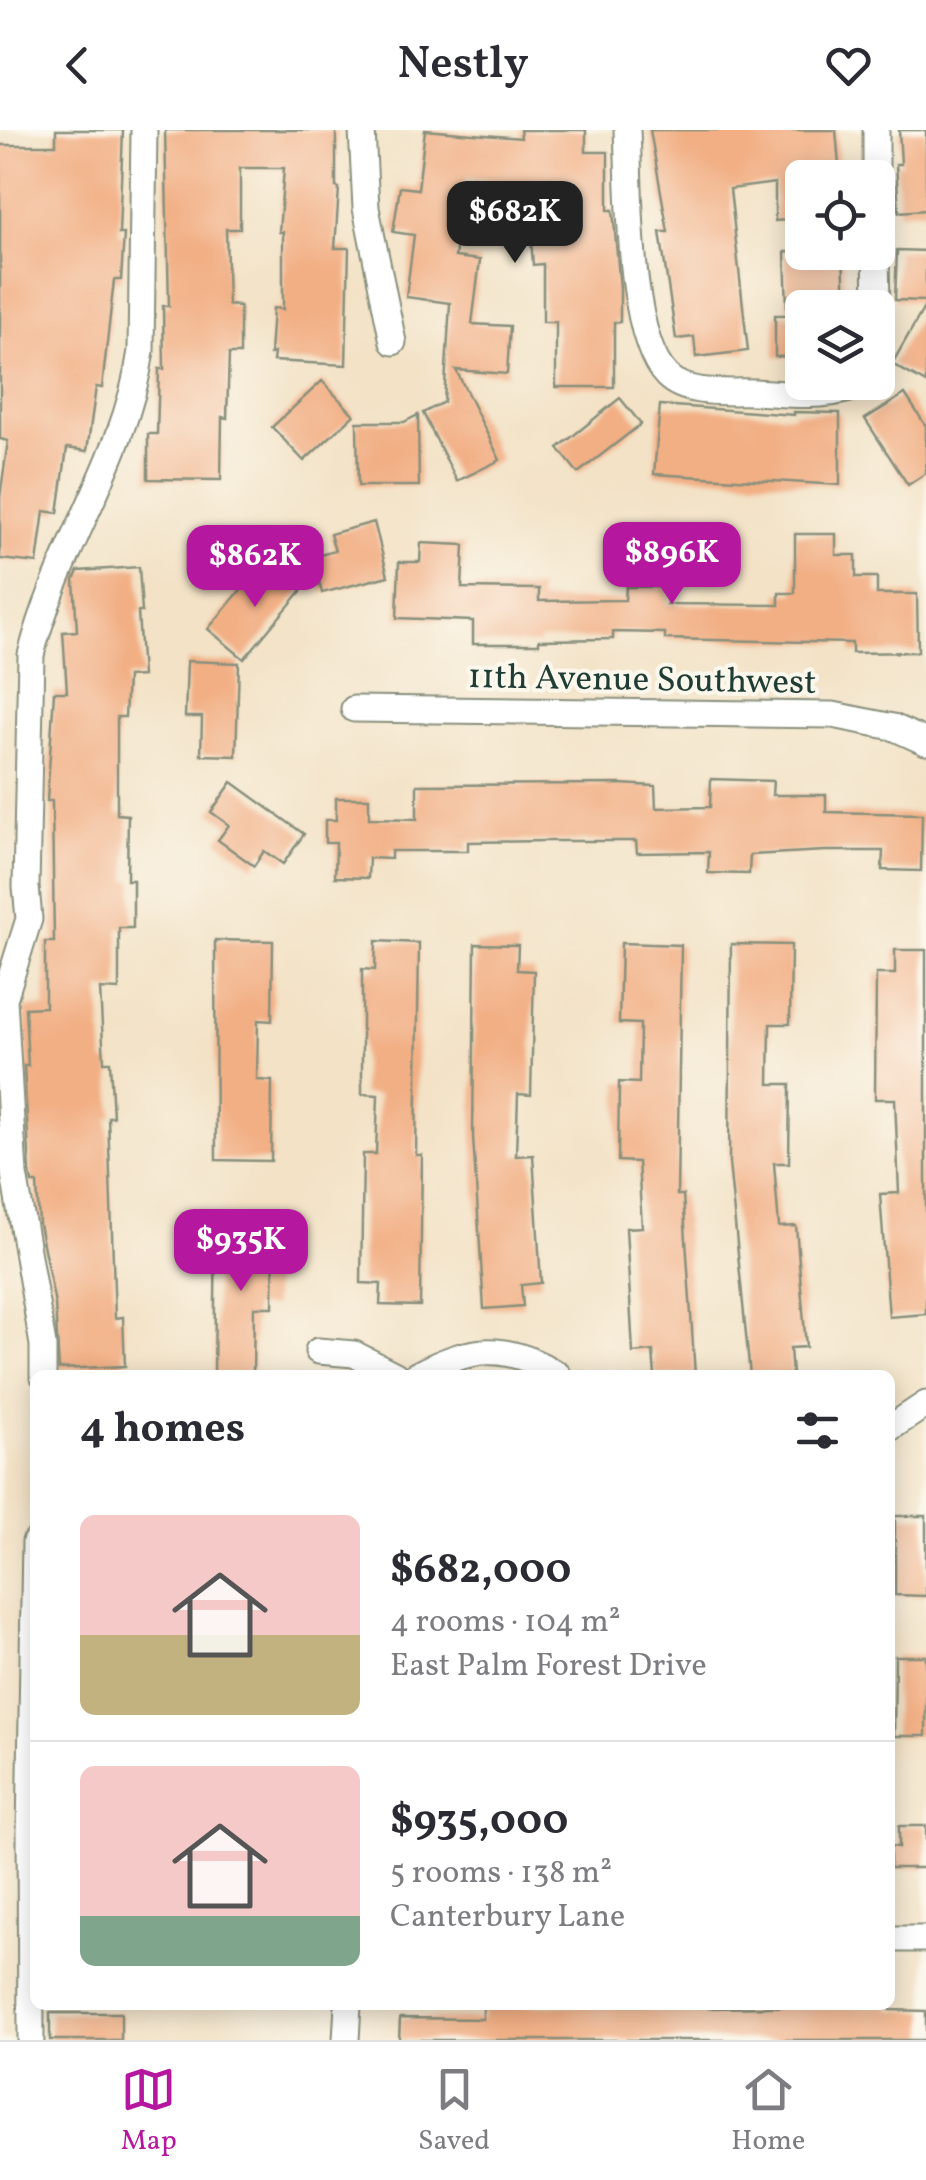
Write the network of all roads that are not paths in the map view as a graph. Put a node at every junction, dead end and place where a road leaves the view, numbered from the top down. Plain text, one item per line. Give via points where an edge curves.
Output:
1 (144, 130) edge
2 (362, 130) edge
3 (627, 130) edge
4 (876, 130) edge
5 (876, 160) edge
6 (393, 342) dead end
7 (785, 393) edge
8 (354, 709) dead end
9 (926, 742) edge
10 (318, 1351) dead end
11 (43, 1370) edge
12 (384, 1370) edge
13 (425, 1370) edge
14 (549, 1370) edge
15 (926, 1404) edge
16 (895, 1425) edge
17 (895, 1939) edge
18 (926, 1940) edge
19 (31, 2010) edge
20 (348, 2010) edge
21 (31, 2040) edge
22 (346, 2040) edge

1 - 11 street via 137,380 40,618 32,654 29,919 4,999 14,1174
2 - 6 street via 366,208
3 - 7 street via 633,266 648,343 667,376 695,389
4 - 5 street
8 - 9 street, 11th Avenue Southwest via 833,715 893,727
10 - 12 street via 354,1354
13 - 14 street via 487,1350 522,1355
15 - 16 street
17 - 18 street
19 - 21 street
20 - 22 street

